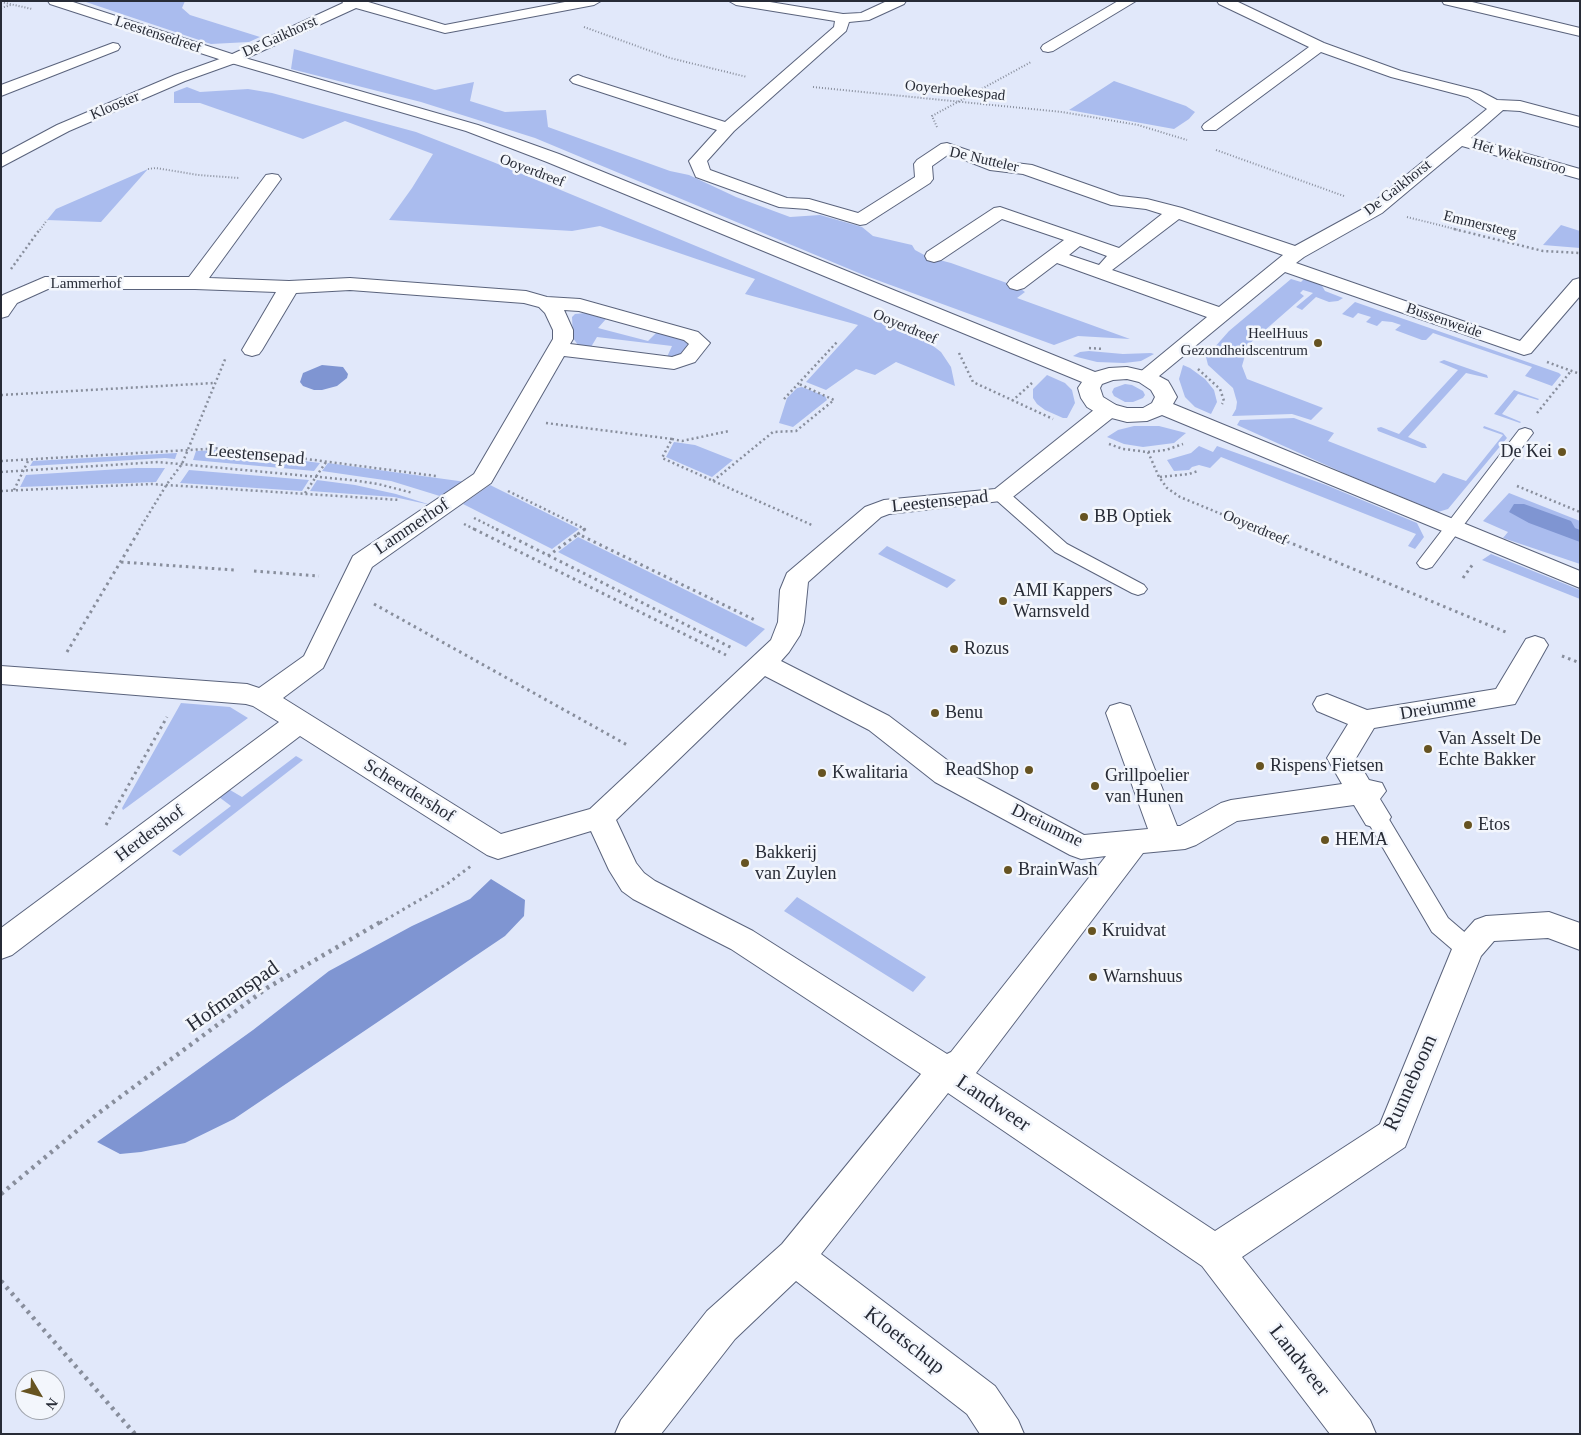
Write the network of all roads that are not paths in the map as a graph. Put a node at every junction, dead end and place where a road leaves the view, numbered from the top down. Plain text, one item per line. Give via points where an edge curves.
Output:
1 (55, 1) edge
2 (594, 1) edge
3 (736, 1) edge
4 (899, 1) edge
5 (1129, 1) edge
6 (1251, 1) edge
7 (1449, 1) edge
8 (352, 2) edge
9 (1227, 3) edge
10 (843, 18) junction
11 (1580, 32) edge
12 (1320, 46) junction
13 (113, 47) dead end
14 (1048, 48) road end
15 (233, 59) junction
16 (578, 80) dead end
17 (1, 91) edge
18 (1494, 105) junction
19 (1580, 122) edge
20 (1210, 127) dead end
21 (728, 128) junction
22 (1459, 140) junction
23 (1, 162) edge
24 (1580, 174) edge
25 (272, 179) road end
26 (1176, 212) junction
27 (1078, 239) junction
28 (1121, 255) junction
29 (934, 256) dead end
30 (1055, 256) junction
31 (1290, 259) junction
32 (1099, 272) junction
33 (195, 283) junction
34 (1017, 284) dead end
35 (1580, 284) edge
36 (289, 287) junction
37 (4, 303) edge
38 (546, 303) junction
39 (1221, 315) junction
40 (558, 349) junction
41 (252, 350) road end
42 (1146, 377) junction
43 (1095, 380) junction
44 (1160, 407) junction
45 (1108, 410) junction
46 (1525, 433) road end
47 (1001, 496) junction
48 (1453, 528) junction
49 (1426, 563) dead end
50 (1580, 580) edge
51 (1138, 590) dead end
52 (1535, 644) road end
53 (763, 663) junction
54 (1, 676) edge
55 (262, 699) junction
56 (1327, 704) dead end
57 (1120, 713) dead end
58 (1365, 720) junction
59 (299, 722) junction
60 (1370, 800) junction
61 (600, 816) junction
62 (1167, 839) junction
63 (1134, 842) junction
64 (1580, 937) edge
65 (1, 946) edge
66 (1468, 948) junction
67 (944, 1071) junction
68 (1215, 1253) junction
69 (795, 1256) junction
70 (635, 1434) edge
71 (1004, 1434) edge
72 (1356, 1434) edge

1 - 15 street, Leestensedreef
2 - 8 street, De Gaikhorst via 445,29
3 - 10 street
4 - 10 street via 864,17
5 - 14 street
6 - 9 street
7 - 11 street
8 - 15 street, De Gaikhorst
9 - 12 street
10 - 21 street, De Nutteler via 841,28
12 - 18 street via 1396,74 1474,94
12 - 20 street
13 - 17 street
15 - 23 street, Klooster via 63,128
15 - 43 street, Ooyerdreef via 472,128 535,151
16 - 21 street
18 - 19 street via 1520,106
18 - 22 street, De Gaikhorst via 1491,115
21 - 26 street, De Nutteler via 698,161 702,173 785,203 809,204 860,220 924,179 923,164 947,148 996,166 1026,169 1117,201 1147,204
22 - 24 street, Het Wekenstroo
22 - 31 street, De Gaikhorst via 1376,209
25 - 33 street
26 - 28 street
26 - 31 street, De Nutteler
27 - 28 street
27 - 29 street via 1000,212
27 - 30 street
28 - 32 street
30 - 32 street
30 - 34 street
31 - 35 street, Bussenweide via 1524,349
31 - 39 street, De Gaikhorst
32 - 39 street
33 - 36 street, Lammerhof
33 - 37 street, Lammerhof via 45,283
36 - 38 street, Lammerhof via 350,284 526,297
36 - 41 street
38 - 40 street, Lammerhof via 554,310 563,330
38 - 40 street, Lammerhof via 580,305 691,336 700,342 688,358 674,363
39 - 42 street, De Gaikhorst
40 - 55 street, Lammerhof via 481,480 362,562 314,662
42 - 43 street via 1118,373
42 - 44 street via 1164,391 1166,397
43 - 45 street via 1090,388 1092,398
44 - 45 street via 1137,415
44 - 48 street
45 - 47 street, Leestensepad
46 - 48 lane
47 - 51 lane via 1061,548
47 - 53 street, Leestensepad via 884,507 873,512 796,579 792,622 787,635
48 - 49 lane
48 - 50 street
52 - 58 street, Dreiumme via 1505,697
53 - 61 street
53 - 63 street, Dreiumme via 879,723 945,774 1081,847
54 - 55 street, Scheerdershof via 49,677 247,694
55 - 59 street, Scheerdershof
56 - 58 street
57 - 62 street
58 - 60 street via 1341,758
59 - 61 street, Scheerdershof via 498,847
59 - 65 street, Herdershof
60 - 62 street, Dreiumme via 1232,811 1185,837
60 - 66 lane via 1440,925
61 - 67 street, Landweer via 624,870 633,882 742,940
62 - 63 street, Dreiumme
63 - 67 street via 963,1063
64 - 66 street via 1549,925 1486,929
66 - 68 street, Runneboom via 1392,1135
67 - 68 street, Landweer
67 - 69 street
68 - 72 street, Landweer
69 - 70 street via 721,1325
69 - 71 street, Kloetschup via 981,1400

